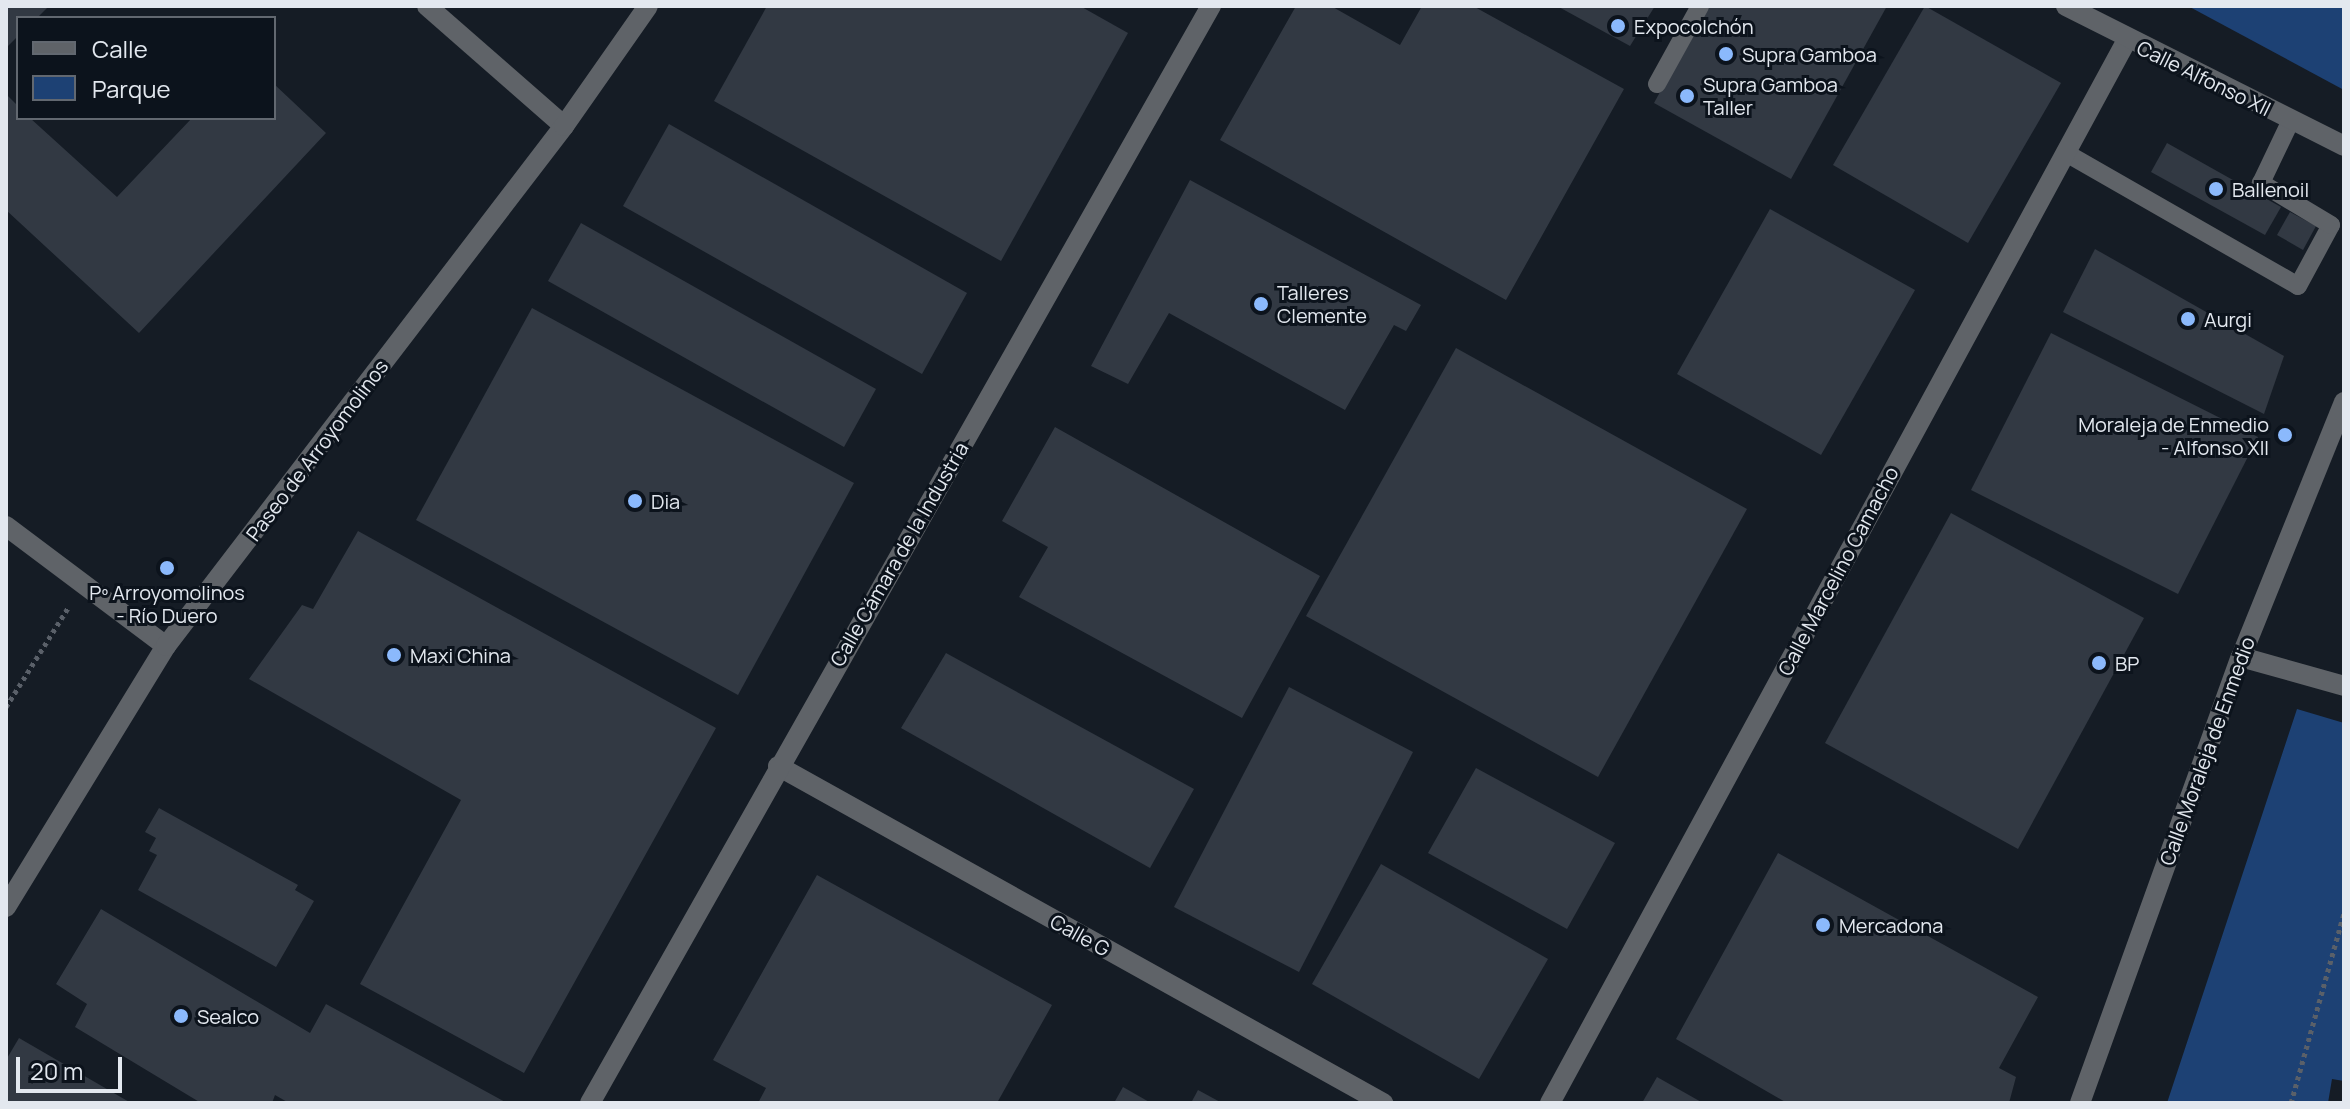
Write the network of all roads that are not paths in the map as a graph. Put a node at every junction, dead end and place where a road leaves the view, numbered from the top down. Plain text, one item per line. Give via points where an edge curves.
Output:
1 (427, 6) edge
2 (648, 6) edge
3 (1211, 6) edge
4 (1700, 6) edge
5 (2066, 6) edge
6 (2127, 40) junction
7 (1657, 84) dead end
8 (2291, 120) junction
9 (564, 126) junction
10 (2344, 146) edge
11 (2066, 153) junction
12 (2344, 402) edge
13 (6, 526) edge
14 (166, 646) junction
15 (2241, 657) junction
16 (2344, 686) edge
17 (778, 766) junction
18 (6, 907) edge
19 (590, 1103) edge
20 (1383, 1103) edge
21 (1550, 1103) edge
22 (2080, 1103) edge

1 - 9 street
2 - 9 street, Paseo de Arroyomolinos
3 - 17 street, Calle Cámara de la Industria
4 - 7 lane
5 - 6 street, Calle Alfonso XII
6 - 8 street, Calle Alfonso XII
6 - 11 street, Calle Marcelino Camacho
8 - 10 street, Calle Alfonso XII
8 - 11 lane via 2261,183 2331,225 2298,286
9 - 14 street, Paseo de Arroyomolinos
11 - 21 street, Calle Marcelino Camacho
12 - 15 street, Calle Moraleja de Enmedio
13 - 14 street
14 - 18 street, Paseo de Arroyomolinos
15 - 16 street
15 - 22 street, Calle Moraleja de Enmedio
17 - 19 street, Calle Cámara de la Industria
17 - 20 street, Calle G

